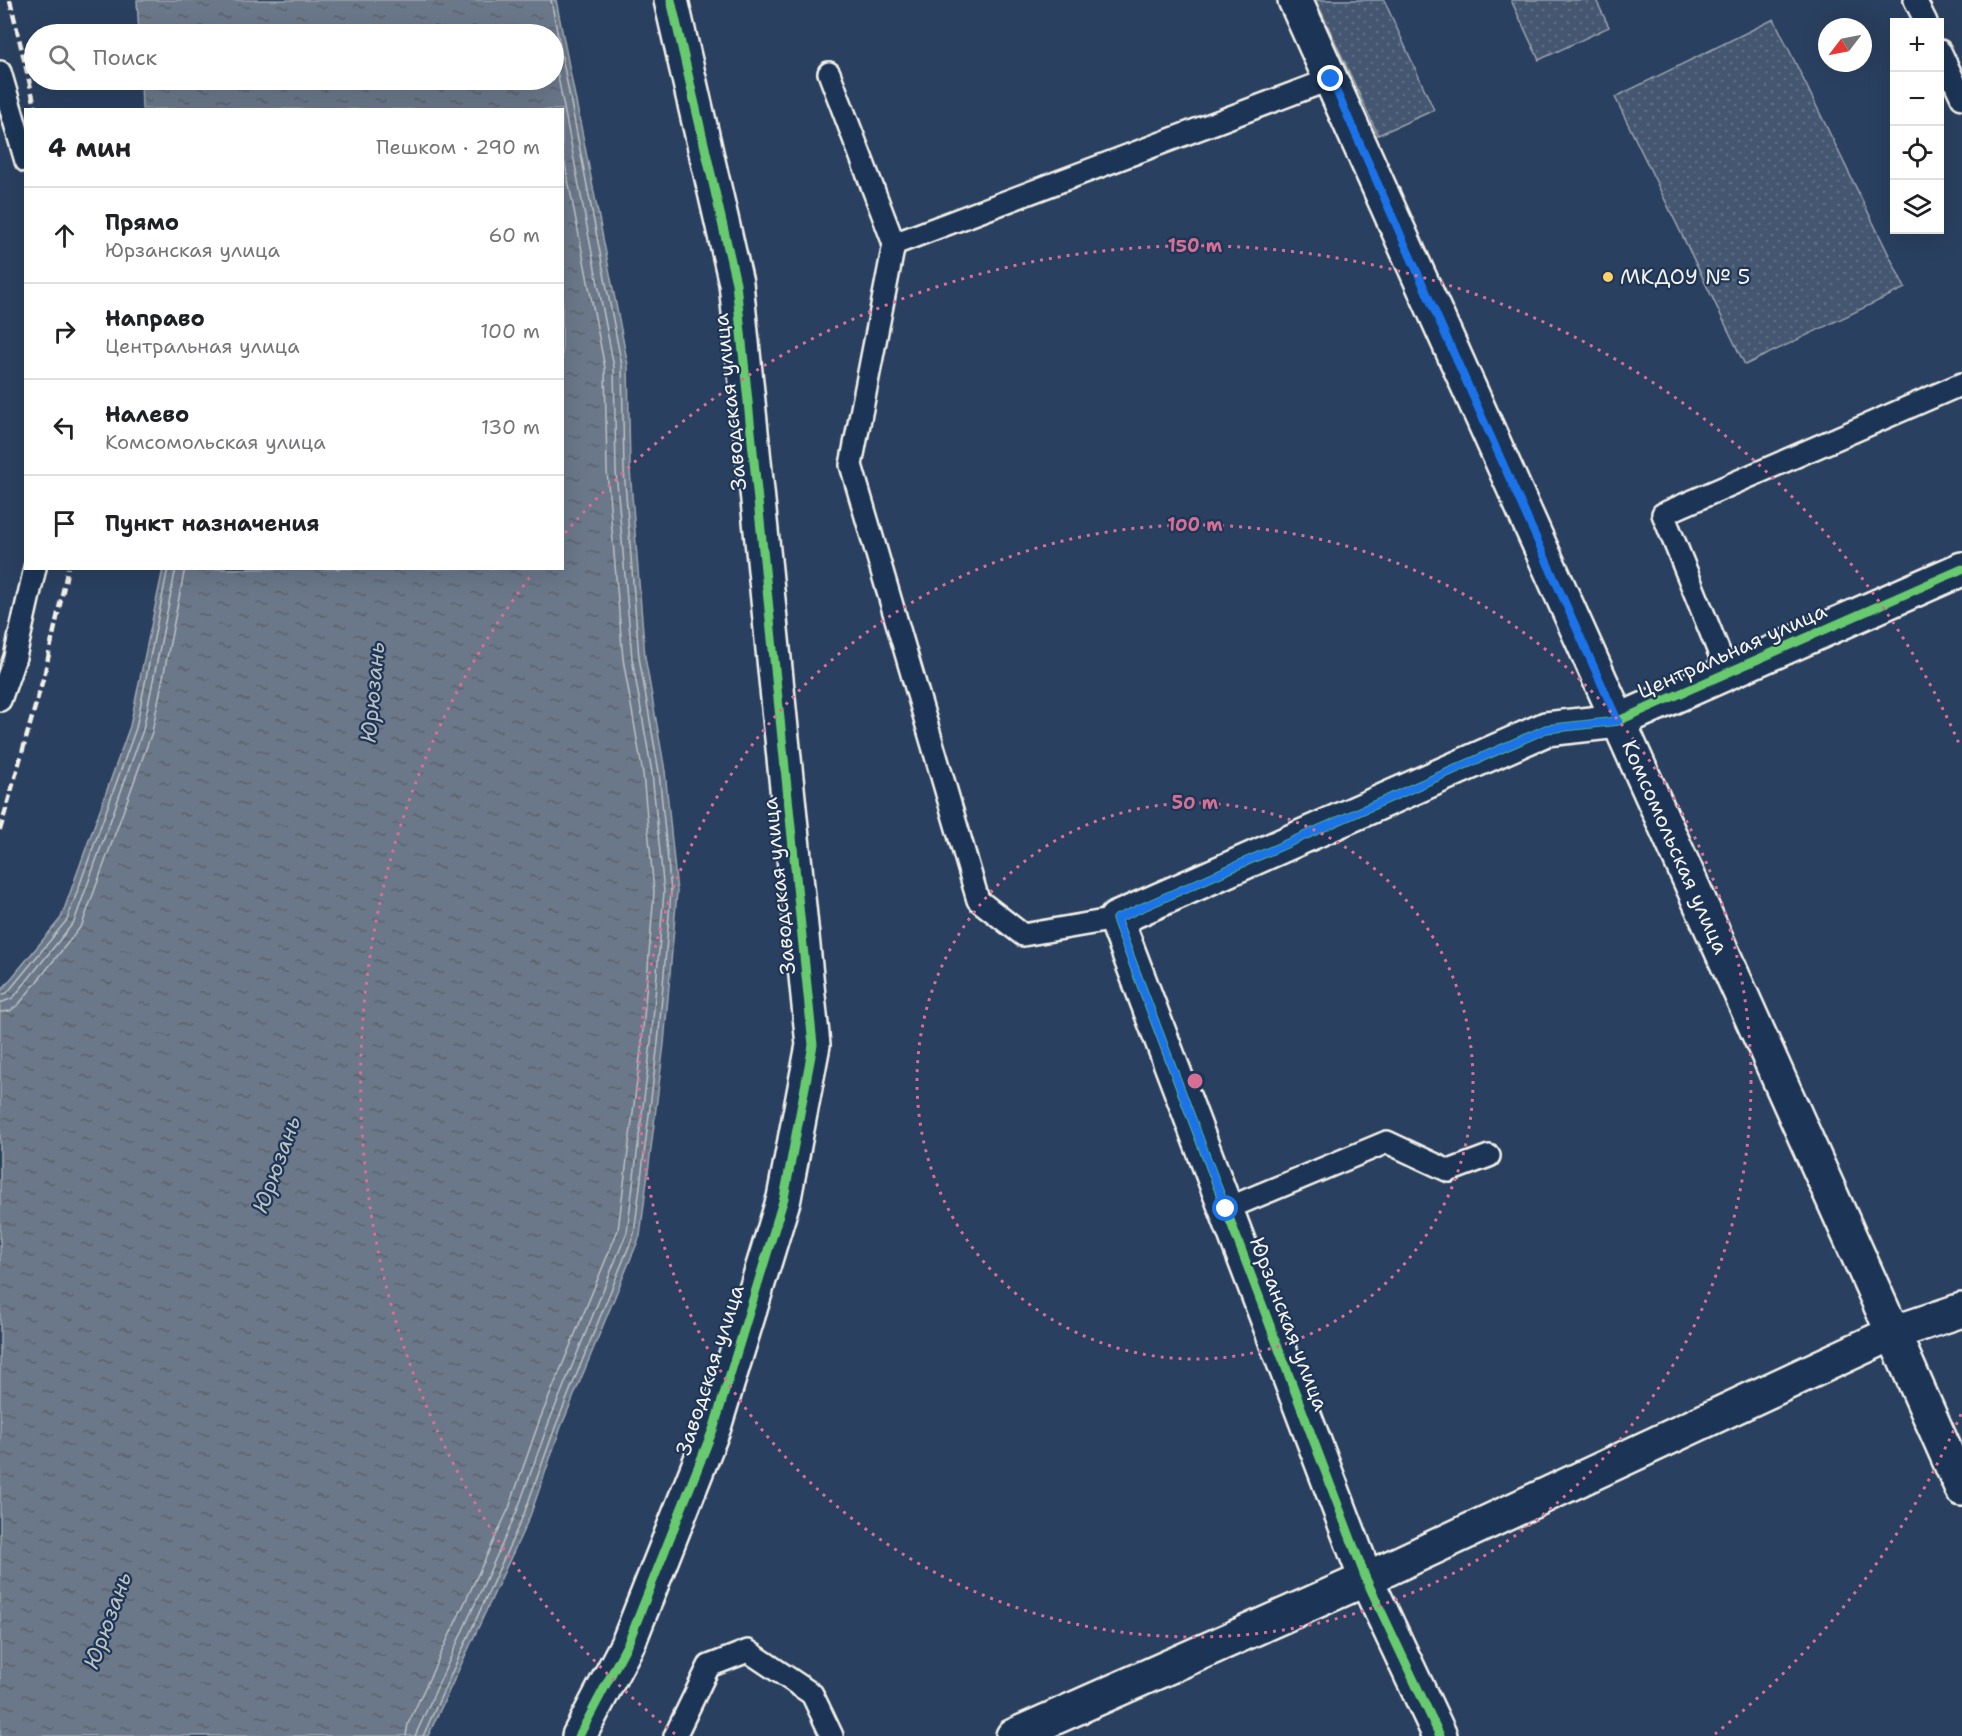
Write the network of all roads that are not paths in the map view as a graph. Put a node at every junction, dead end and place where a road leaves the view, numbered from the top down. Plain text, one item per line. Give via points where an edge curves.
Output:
1 (671, 0) edge
2 (1295, 0) edge
3 (1915, 0) edge
4 (1924, 18) edge
5 (1944, 60) edge
6 (0, 72) edge
7 (829, 73) dead end
8 (1331, 79) junction
9 (1962, 98) edge
10 (24, 154) edge
11 (894, 244) junction
12 (1962, 384) edge
13 (1962, 569) edge
14 (35, 570) edge
15 (1727, 672) junction
16 (0, 700) edge
17 (1618, 721) junction
18 (1116, 919) junction
19 (1489, 1156) dead end
20 (1226, 1209) junction
21 (1962, 1310) edge
22 (1893, 1333) junction
23 (1962, 1489) edge
24 (1366, 1579) junction
25 (579, 1736) edge
26 (675, 1736) edge
27 (832, 1736) edge
28 (1013, 1736) edge
29 (1440, 1736) edge

1 - 25 street, Заводская улица via 736,283 813,1045 784,1198 714,1427 629,1641
2 - 8 street, Комсомольская улица
3 - 4 lane
5 - 9 lane
6 - 10 lane
7 - 11 lane
8 - 11 lane
8 - 17 street, Комсомольская улица
11 - 18 lane via 851,465 978,900 1023,935
12 - 15 lane via 1663,514
13 - 15 street, Центральная улица
14 - 16 lane via 15,657
15 - 17 street, Центральная улица
17 - 18 street, Центральная улица via 1546,729
17 - 22 street, Комсомольская улица
18 - 20 street, Юрзанская улица
19 - 20 lane via 1449,1171 1387,1143
20 - 24 street, Юрзанская улица
21 - 22 street
22 - 23 street, Комсомольская улица
22 - 24 street
24 - 28 street
24 - 29 street, Юрзанская улица
26 - 27 lane via 709,1666 748,1651 812,1694

